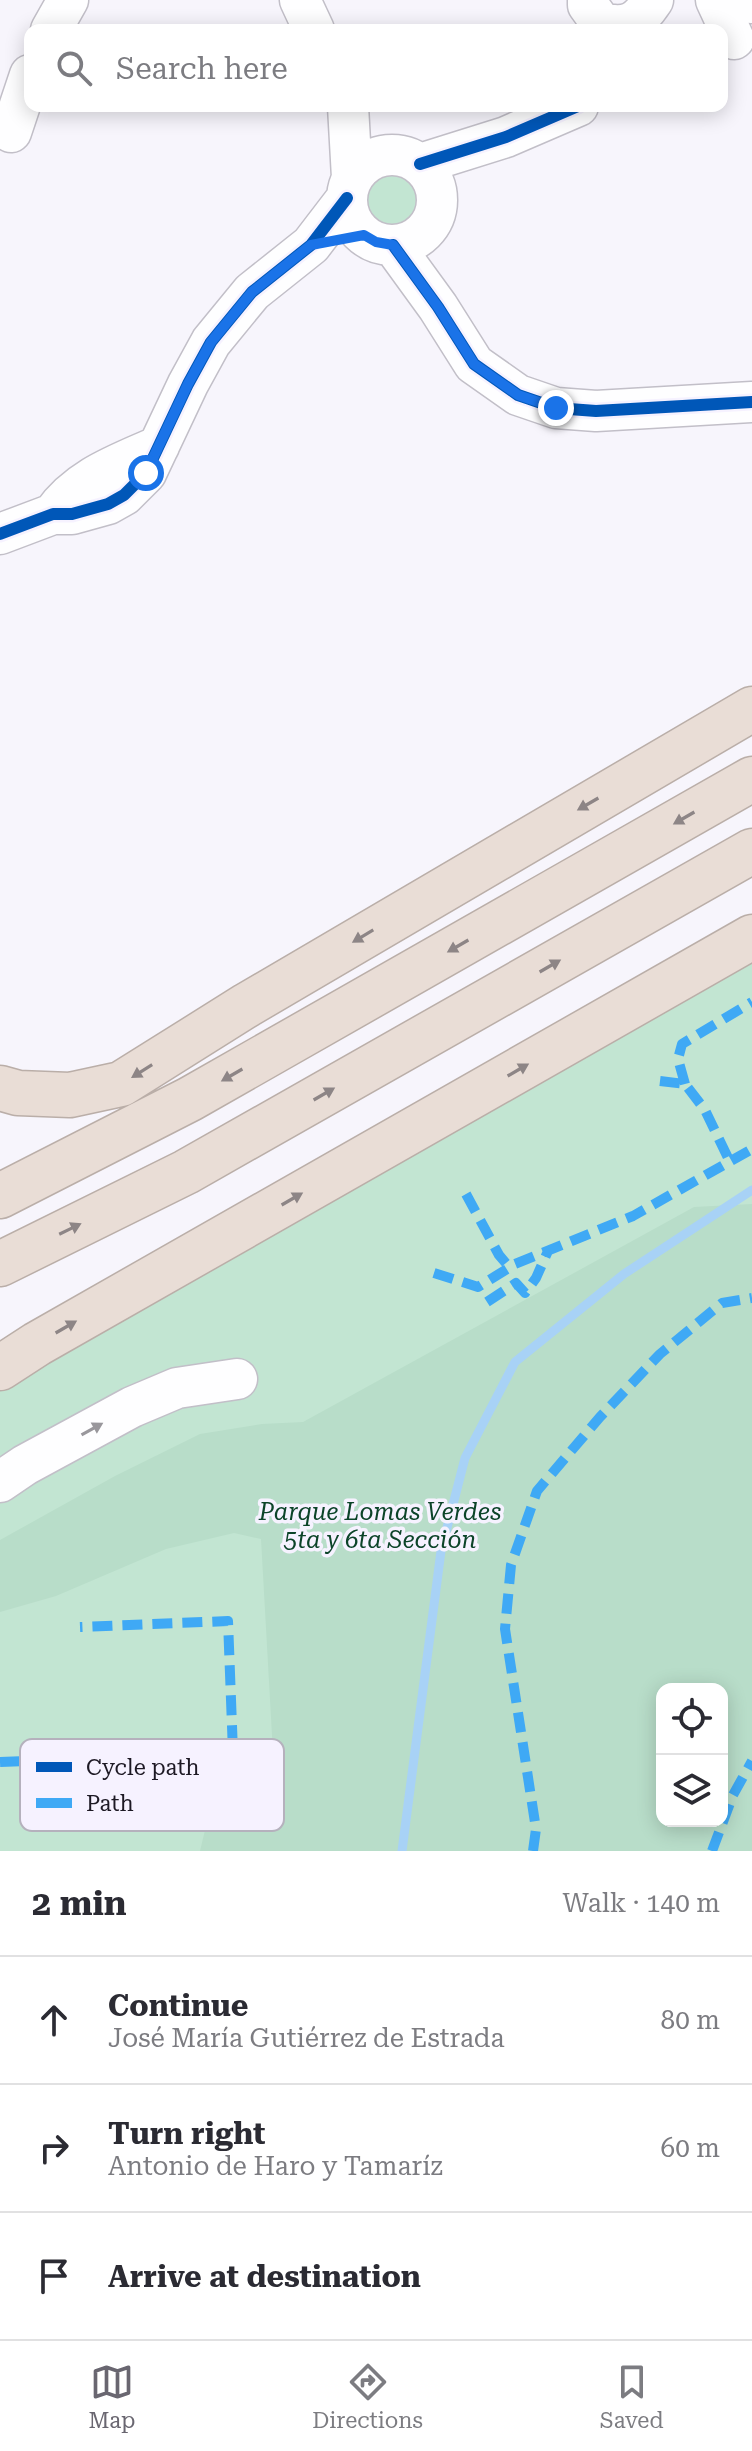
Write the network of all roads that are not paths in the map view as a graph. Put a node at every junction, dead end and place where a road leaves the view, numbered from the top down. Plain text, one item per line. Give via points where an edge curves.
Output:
1 (68, 0) edge
2 (300, 0) edge
3 (588, 0) edge
4 (653, 0) edge
5 (716, 0) edge
6 (54, 24) edge
7 (311, 24) edge
8 (606, 24) edge
9 (627, 24) edge
10 (736, 38) edge
11 (24, 93) edge
12 (350, 112) edge
13 (356, 112) edge
14 (564, 112) edge
15 (11, 132) dead end
16 (415, 169) junction
17 (350, 188) junction
18 (394, 237) junction
19 (311, 245) junction
20 (752, 402) edge
21 (0, 534) edge
22 (752, 709) edge
23 (752, 779) edge
24 (752, 851) edge
25 (752, 937) edge
26 (0, 1088) edge
27 (0, 1196) edge
28 (0, 1264) edge
29 (0, 1368) edge
30 (237, 1379) dead end
31 (59, 1415) dead end
32 (2, 1470) edge

1 - 6 street
2 - 7 street
3 - 8 street
4 - 9 street via 642,17
5 - 10 street
11 - 15 street
12 - 17 street
13 - 16 street
14 - 16 street
16 - 17 street via 367,162
16 - 18 street via 437,205
17 - 18 street via 350,217
17 - 19 street
18 - 19 street
18 - 20 street via 474,364 518,395 556,408 596,411
19 - 21 street via 252,292 211,342 159,446 94,475 53,514
22 -> 26 highway via 121,1084 70,1095
23 -> 27 highway via 190,1099
28 -> 24 highway via 186,1172
29 -> 25 highway
32 -> 30 street via 177,1388
31 - 32 street

